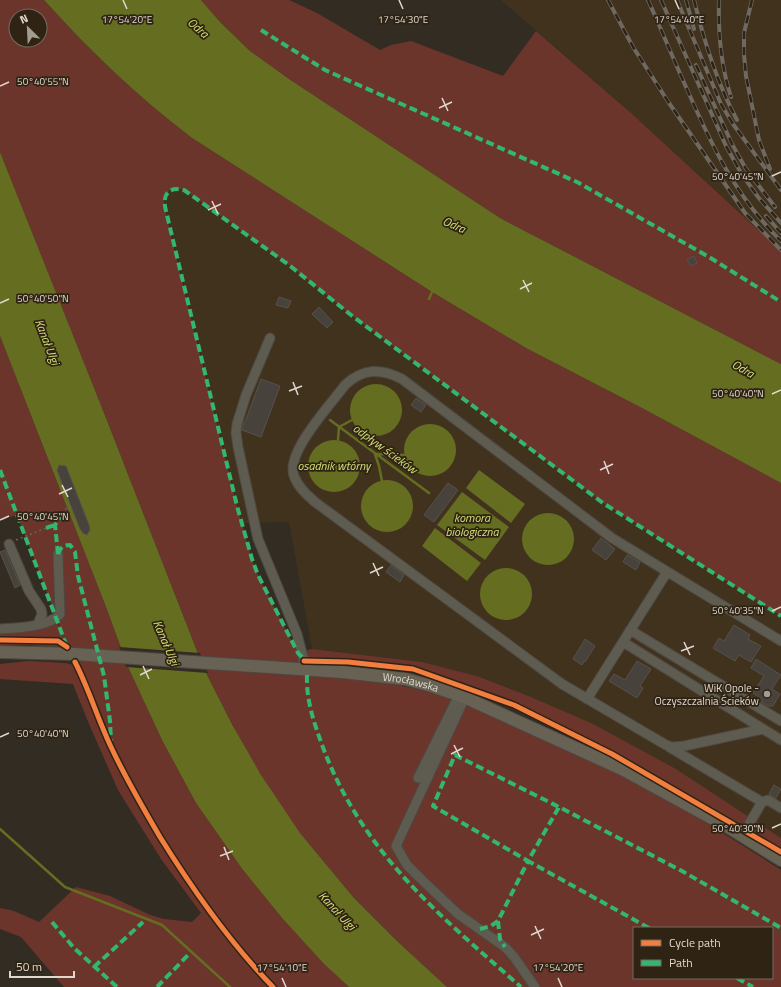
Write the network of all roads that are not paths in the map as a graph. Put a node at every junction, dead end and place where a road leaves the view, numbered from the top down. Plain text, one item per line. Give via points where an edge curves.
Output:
1 (270, 338) dead end
2 (9, 544) road end
3 (58, 554) dead end
4 (666, 572) junction
5 (38, 624) junction
6 (0, 629) edge
7 (630, 630) junction
8 (781, 641) edge
9 (623, 642) junction
10 (0, 652) edge
11 (306, 669) junction
12 (462, 696) junction
13 (587, 699) junction
14 (781, 721) edge
15 (763, 729) junction
16 (781, 740) edge
17 (666, 746) junction
18 (418, 778) dead end
19 (762, 802) junction
20 (781, 808) edge
21 (742, 836) junction
22 (781, 860) edge
23 (535, 987) edge

1 - 11 lane via 246,395 236,433 258,539 297,634
2 - 5 lane via 29,590 41,608 42,614
3 - 5 lane via 60,614
4 - 7 lane
4 - 8 lane
4 - 13 lane via 612,538 394,375 370,372 351,379 302,442 294,459 293,475 302,490 315,502 535,665
5 - 6 lane
7 - 9 lane
7 - 14 lane
9 - 13 lane
9 - 15 lane
10 - 11 main road, Wrocławska via 74,654
11 - 12 main road, Wrocławska via 405,679
12 - 18 lane
12 - 21 main road, Wrocławska via 624,770
12 - 23 lane via 396,846 407,865 458,914 505,947
13 - 17 lane
15 - 16 lane
15 - 17 lane via 684,746
17 - 19 lane
19 - 20 lane via 768,800
19 - 21 lane
21 - 22 main road, Wrocławska

